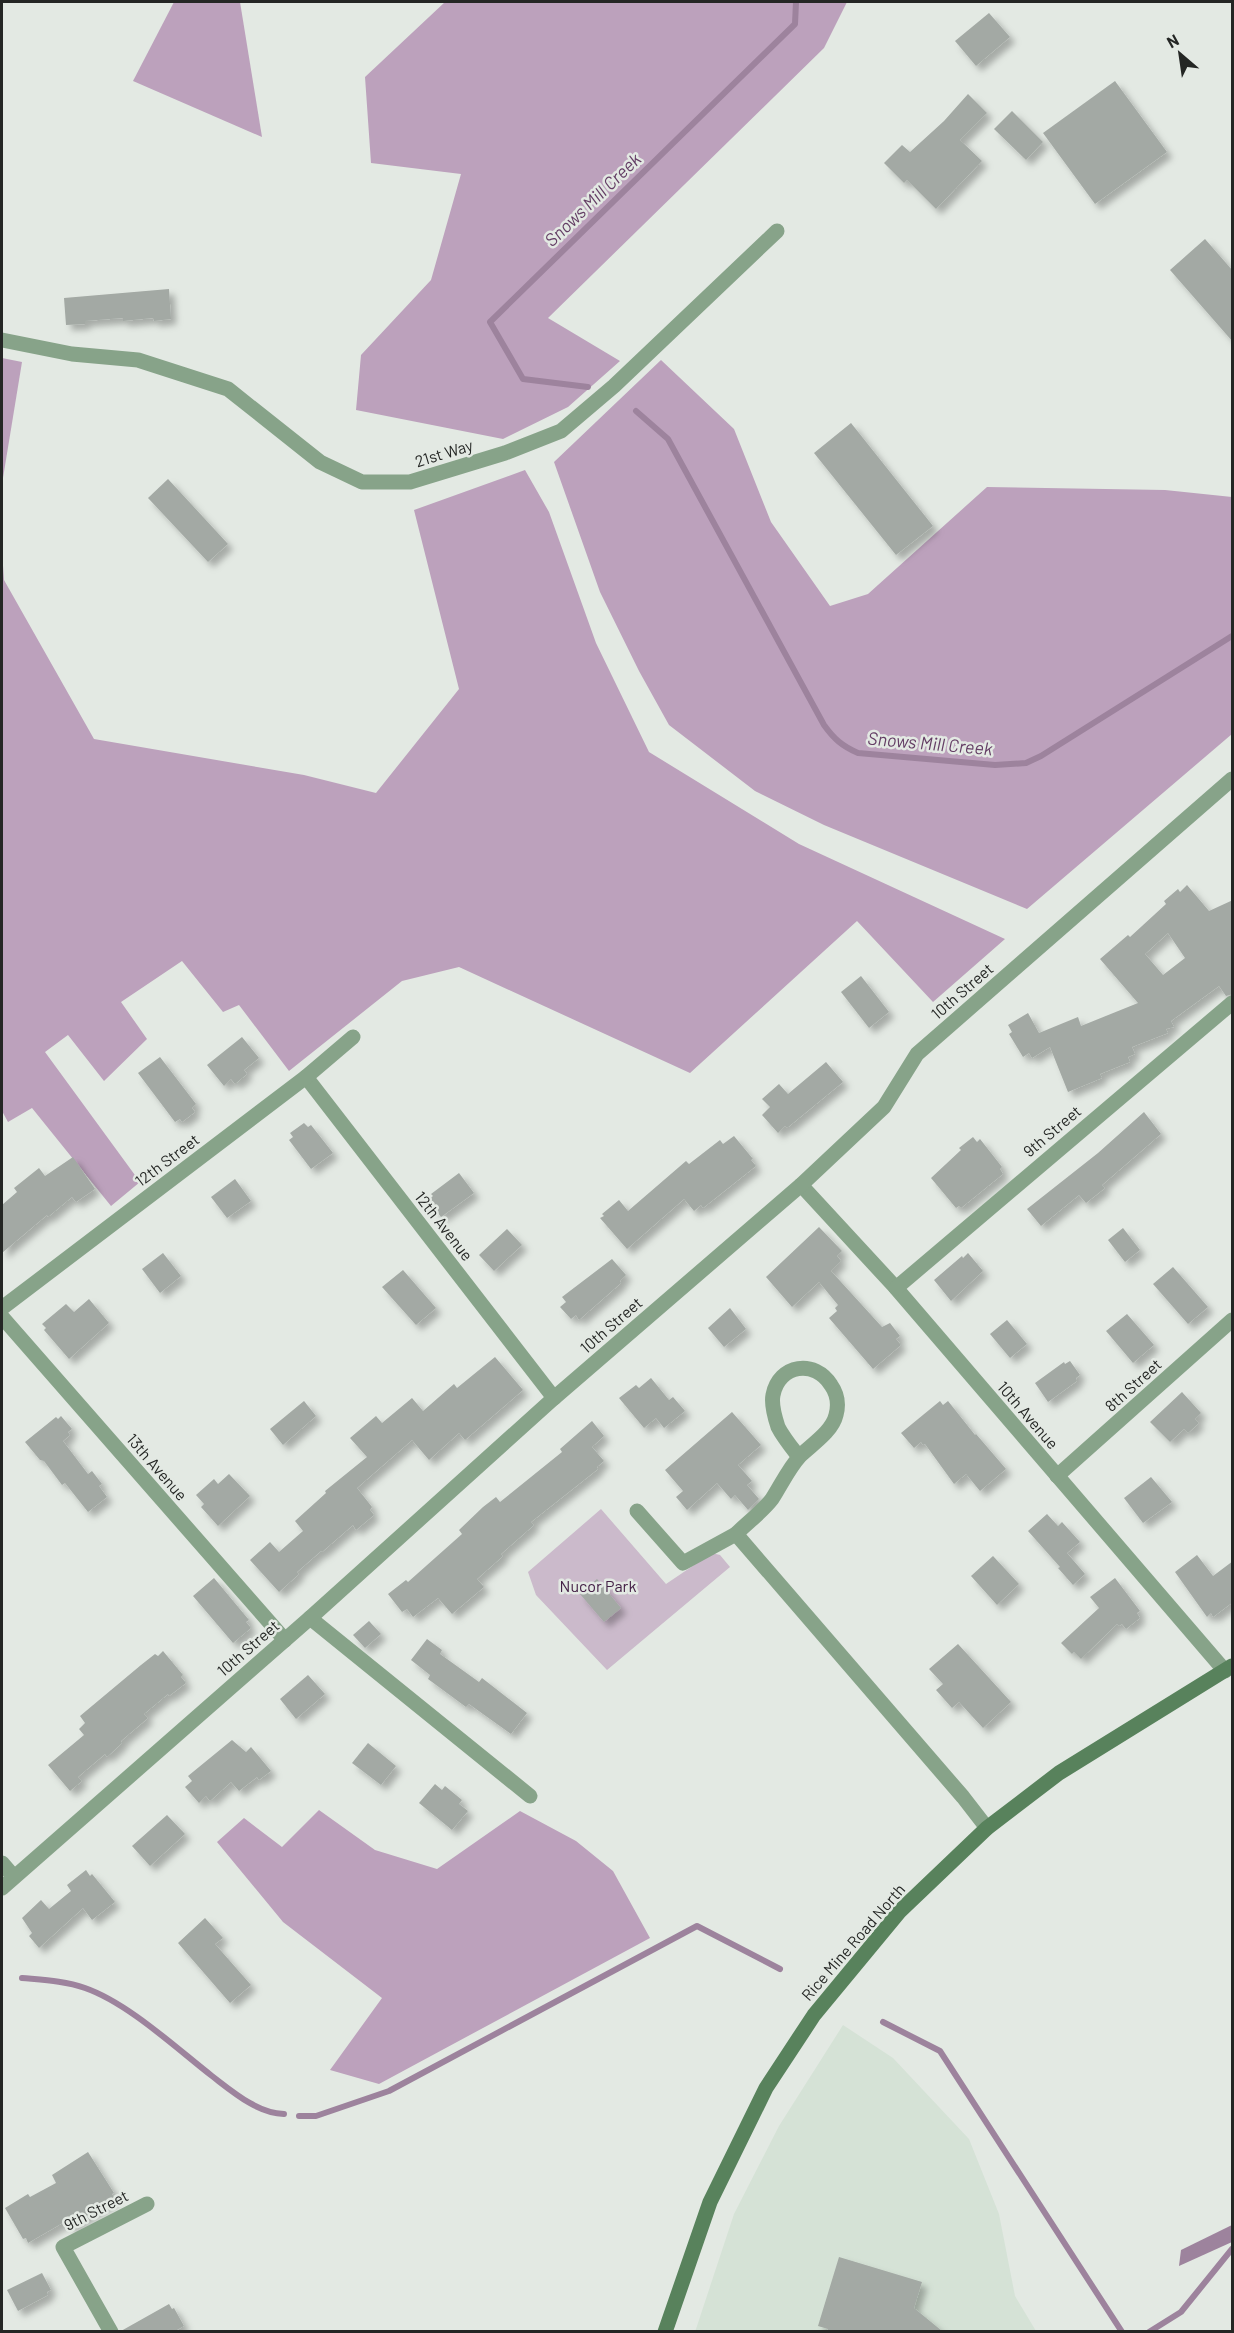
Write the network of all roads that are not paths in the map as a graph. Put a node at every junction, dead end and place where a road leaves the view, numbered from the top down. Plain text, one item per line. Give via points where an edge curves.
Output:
1 (777, 231) dead end
2 (2, 340) edge
3 (1233, 779) edge
4 (1233, 1003) edge
5 (353, 1037) dead end
6 (306, 1077) junction
7 (801, 1185) junction
8 (896, 1288) junction
9 (2, 1308) edge
10 (2, 1317) edge
11 (1233, 1320) edge
12 (554, 1398) junction
13 (799, 1457) junction
14 (1057, 1476) junction
15 (637, 1511) dead end
16 (736, 1534) junction
17 (310, 1618) junction
18 (285, 1640) junction
19 (1229, 1668) edge
20 (530, 1796) dead end
21 (987, 1828) junction
22 (2, 1863) edge
23 (14, 1877) junction
24 (2, 1888) edge
25 (147, 2204) dead end
26 (111, 2331) edge
27 (665, 2331) edge

1 - 2 street, 21st Way via 561,431 410,482 362,482 320,462 228,389 138,360 72,354
3 - 7 street, 10th Street via 917,1054 884,1107
4 - 8 street, 9th Street
5 - 6 street, 12th Street
6 - 9 street, 12th Street
6 - 12 street, 12th Avenue
7 - 8 street, 10th Avenue
7 - 12 street, 10th Street
8 - 14 street, 10th Avenue
10 - 18 street, 13th Avenue
11 - 14 street, 8th Street
12 - 17 street, 10th Street
13 - 13 street via 836,1419 838,1398 825,1376 814,1369 792,1370 773,1395 779,1428
13 - 16 street via 770,1501
14 - 19 street, 10th Avenue
15 - 16 street via 683,1563
16 - 21 street
17 - 18 street, 10th Street
17 - 20 street
18 - 23 street, 10th Street
19 - 21 main road, Rice Mine Road North via 1059,1773
21 - 27 main road, Rice Mine Road North via 900,1911 814,2015 766,2088 710,2202
22 - 23 street
23 - 24 street, 10th Street
25 - 26 street, 9th Street via 63,2247

